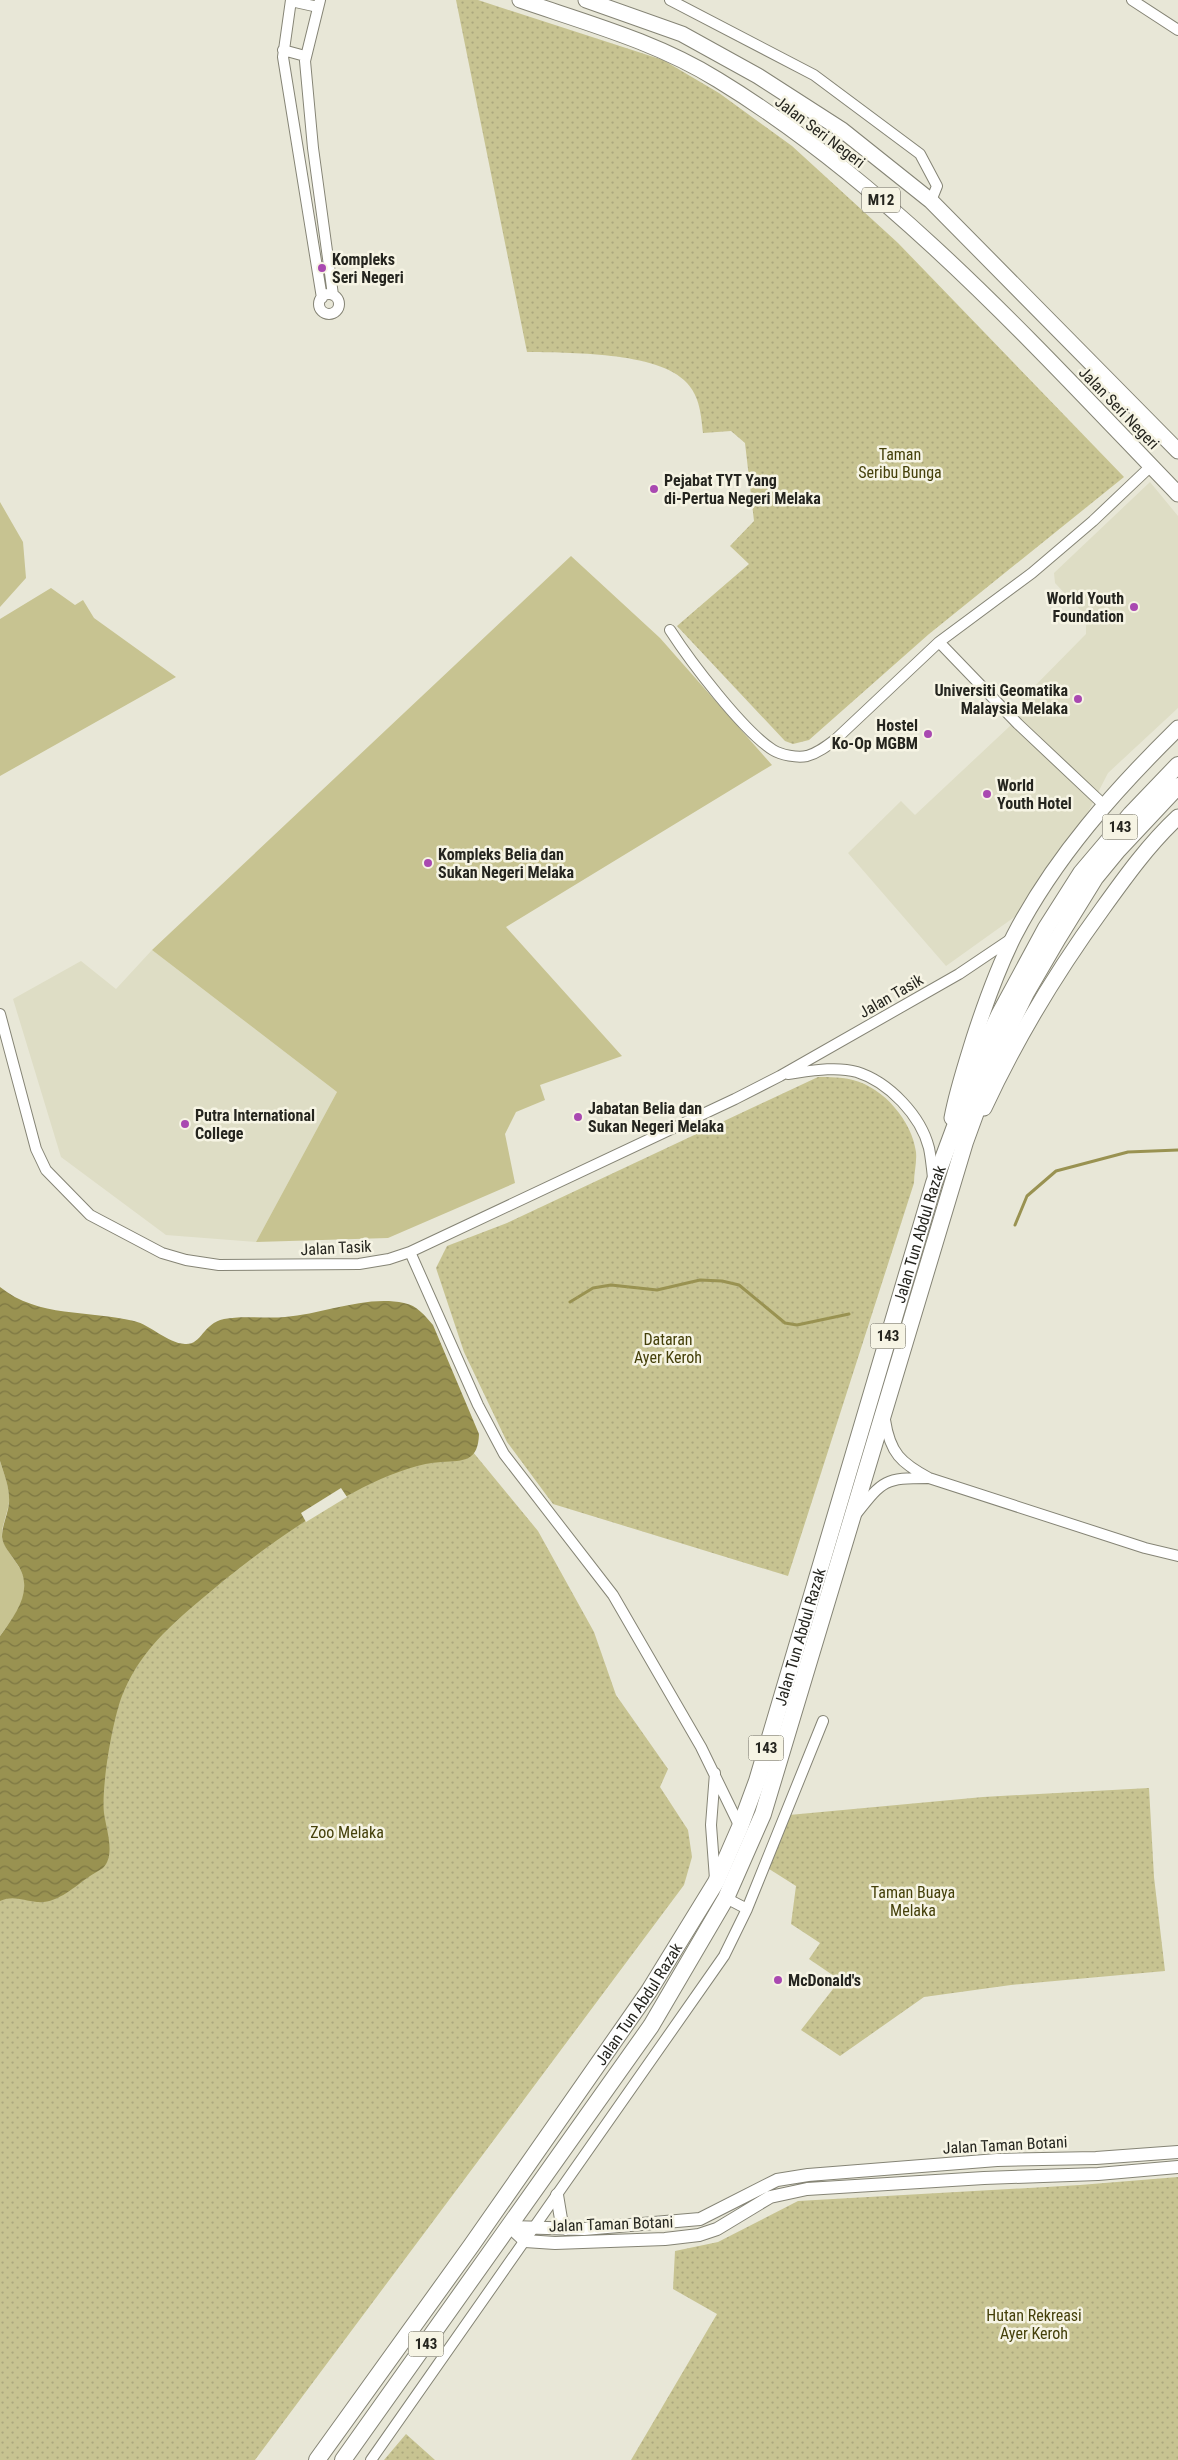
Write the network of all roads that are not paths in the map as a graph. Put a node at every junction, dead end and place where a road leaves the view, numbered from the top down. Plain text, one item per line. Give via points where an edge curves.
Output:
1 (291, 0) edge
2 (520, 0) edge
3 (586, 0) edge
4 (670, 0) edge
5 (1132, 0) edge
6 (319, 3) edge
7 (1178, 30) edge
8 (282, 50) junction
9 (305, 56) junction
10 (313, 148) junction
11 (300, 156) junction
12 (931, 201) junction
13 (334, 295) junction
14 (322, 298) junction
15 (1178, 451) edge
16 (1151, 466) junction
17 (1178, 494) edge
18 (670, 630) dead end
19 (939, 642) junction
20 (1178, 728) edge
21 (1178, 765) edge
22 (1178, 786) edge
23 (1104, 805) junction
24 (1178, 817) edge
25 (1075, 896) junction
26 (1014, 936) junction
27 (0, 1014) edge
28 (780, 1076) junction
29 (948, 1142) junction
30 (965, 1142) junction
31 (934, 1183) junction
32 (410, 1252) junction
33 (883, 1412) junction
34 (929, 1478) junction
35 (852, 1520) junction
36 (1178, 1556) edge
37 (823, 1721) dead end
38 (715, 1772) junction
39 (740, 1827) junction
40 (716, 1882) junction
41 (726, 1898) junction
42 (747, 1909) junction
43 (1178, 2152) edge
44 (1178, 2167) edge
45 (511, 2190) junction
46 (557, 2195) junction
47 (510, 2227) junction
48 (535, 2227) junction
49 (566, 2229) junction
50 (525, 2241) junction
51 (471, 2246) junction
52 (345, 2459) edge
53 (317, 2460) edge
54 (370, 2460) edge

1 - 6 street
1 - 8 street
2 - 16 main road, Jalan Seri Negeri / M12 via 634,39 677,58 718,79 822,151 906,220
3 - 12 main road, Jalan Seri Negeri / M12 via 682,34 758,76 842,130
4 - 12 street via 814,76 883,125 920,154 938,186
5 - 7 street
6 - 9 street
8 - 9 street
8 - 11 street
9 - 10 street
10 - 11 street
10 - 13 street
11 - 14 street
12 - 15 main road, Jalan Seri Negeri / M12
13 - 14 street via 327,294
13 - 14 street via 340,305 331,314 321,310
16 - 17 main road, Jalan Seri Negeri / M12
16 - 19 street via 1032,573
18 - 19 street via 732,710 764,744 775,751 805,756 820,751 836,739
19 - 23 street via 1018,724
20 - 23 main road
21 - 25 highway, Jalan Tun Abdul Razak / 143 via 1087,866
22 - 25 highway, Jalan Tun Abdul Razak / 143
23 - 26 main road via 1066,854
24 - 30 main road via 1135,863 1055,977
25 - 29 highway, Jalan Tun Abdul Razak / 143 via 999,1015
25 - 30 highway, Jalan Tun Abdul Razak / 143 via 990,1070
26 - 28 street, Jalan Tasik via 959,974
26 - 29 main road via 983,1010 952,1115
27 - 32 street, Jalan Tasik via 36,1149 46,1170 90,1215 162,1253 219,1265 359,1264
28 - 31 street, Jalan Tasik via 818,1070 857,1072 879,1083 905,1106 920,1126 929,1148
28 - 32 street, Jalan Tasik
29 - 31 highway, Jalan Tun Abdul Razak / 143
30 - 33 highway, Jalan Tun Abdul Razak / 143
31 - 39 highway, Jalan Tun Abdul Razak / 143 via 757,1781
32 - 38 street via 478,1405 504,1454 613,1595
33 - 34 street via 887,1433 898,1457
33 - 35 highway, Jalan Tun Abdul Razak / 143
34 - 35 street via 890,1480 878,1487
34 - 36 street
35 - 41 highway, Jalan Tun Abdul Razak / 143 via 763,1814
37 - 42 street
38 - 39 street
38 - 40 street via 711,1825
39 - 40 highway, Jalan Tun Abdul Razak / 143
40 - 45 highway, Jalan Tun Abdul Razak / 143 via 649,1991
41 - 42 street
41 - 47 highway, Jalan Tun Abdul Razak / 143 via 651,2026
42 - 46 street via 724,1956
43 - 49 street, Jalan Taman Botani via 997,2160 808,2175 776,2180 700,2219
44 - 50 street, Jalan Taman Botani via 808,2189 770,2197 717,2229 699,2235 574,2244
45 - 47 highway via 507,2208
45 - 51 highway, Jalan Tun Abdul Razak / 143
46 - 48 street
46 - 49 street
47 - 48 street, Jalan Taman Botani
47 - 50 street, Jalan Taman Botani
47 - 51 highway via 489,2233
47 - 52 highway, Jalan Tun Abdul Razak / 143
48 - 49 street, Jalan Taman Botani
48 - 50 street
50 - 54 street
51 - 53 highway, Jalan Tun Abdul Razak / 143

